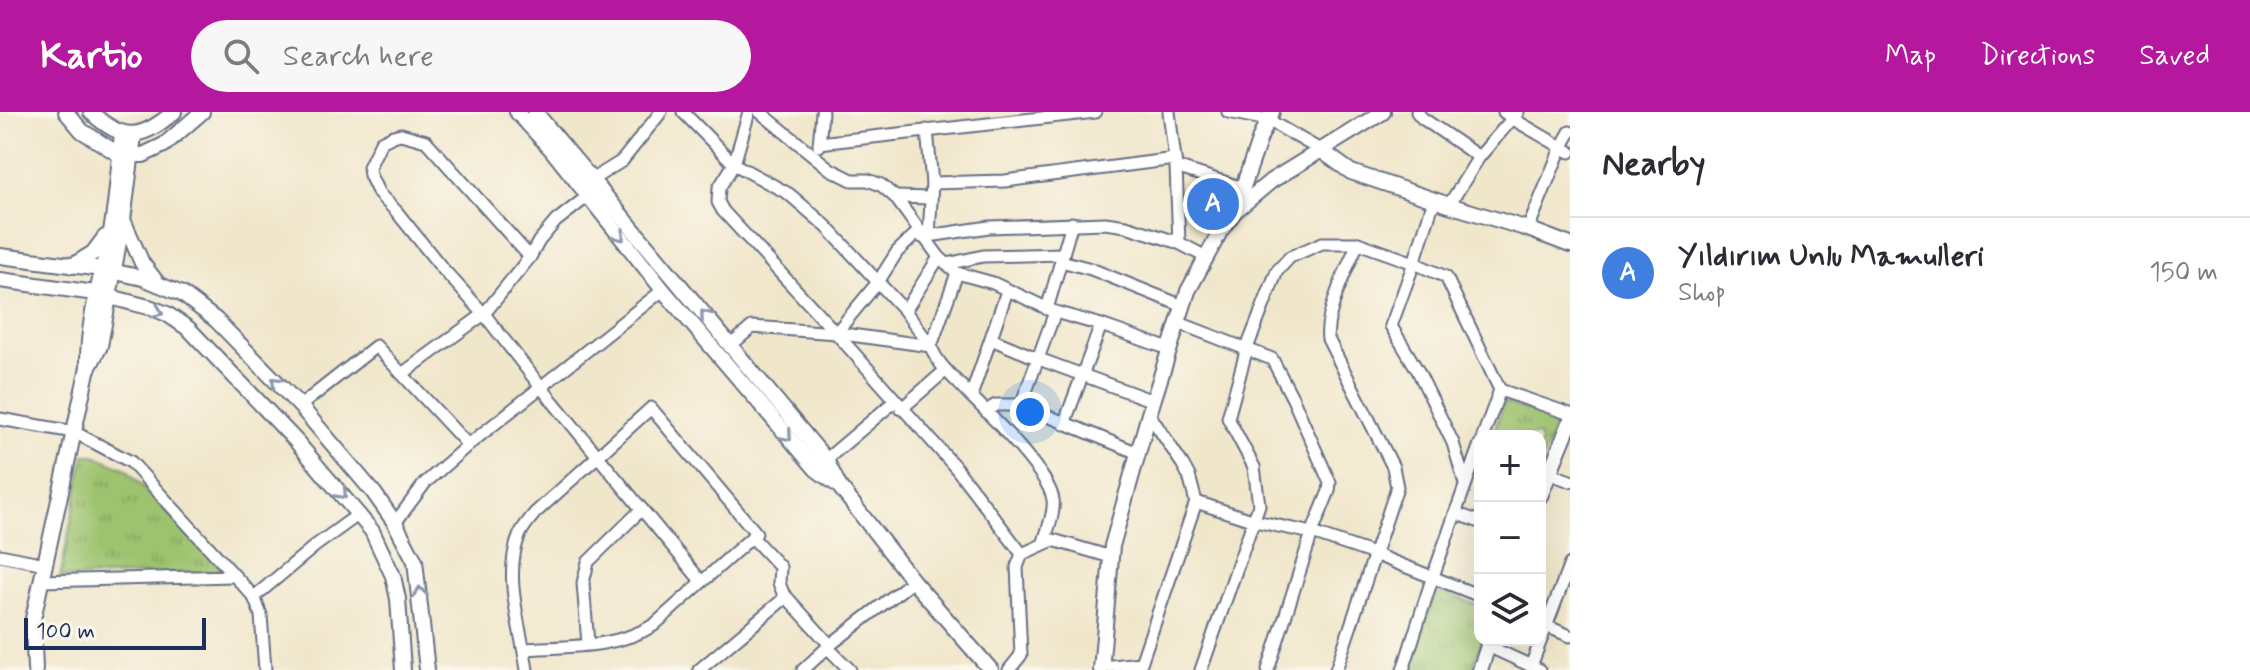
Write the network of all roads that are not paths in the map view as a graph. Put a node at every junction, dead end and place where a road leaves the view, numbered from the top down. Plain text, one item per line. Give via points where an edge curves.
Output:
1 (66, 112) edge
2 (91, 112) edge
3 (174, 112) edge
4 (202, 112) edge
5 (517, 112) edge
6 (535, 112) edge
7 (661, 112) edge
8 (683, 112) edge
9 (749, 112) edge
10 (760, 112) edge
11 (822, 112) edge
12 (1095, 112) edge
13 (1169, 112) edge
14 (1228, 112) edge
15 (1383, 112) edge
16 (1417, 112) edge
17 (1512, 114) edge
18 (1270, 116) edge
19 (927, 130) junction
20 (1570, 132) edge
21 (128, 135) junction
22 (819, 143) junction
23 (1566, 150) edge
24 (1322, 151) junction
25 (126, 155) junction
26 (1479, 157) junction
27 (818, 159) junction
28 (1175, 163) junction
29 (734, 164) junction
30 (593, 179) junction
31 (932, 183) junction
32 (1243, 188) junction
33 (588, 196) junction
34 (895, 197) junction
35 (931, 198) junction
36 (1434, 200) junction
37 (1449, 205) junction
38 (1235, 211) junction
39 (118, 223) junction
40 (1072, 223) junction
41 (1528, 229) junction
42 (923, 235) junction
43 (1179, 243) junction
44 (1358, 243) junction
45 (1570, 245) edge
46 (0, 256) edge
47 (530, 257) junction
48 (1062, 257) junction
49 (1206, 257) junction
50 (943, 261) junction
51 (1414, 263) junction
52 (72, 266) junction
53 (108, 270) junction
54 (957, 273) junction
55 (0, 280) edge
56 (878, 282) junction
57 (159, 284) junction
58 (663, 290) junction
59 (1007, 291) junction
60 (102, 295) junction
61 (1183, 306) junction
62 (1051, 310) junction
63 (905, 311) junction
64 (484, 314) junction
65 (1179, 323) junction
66 (1101, 325) junction
67 (836, 333) junction
68 (991, 339) junction
69 (730, 346) junction
70 (931, 346) junction
71 (1247, 348) junction
72 (1169, 349) junction
73 (1039, 359) junction
74 (946, 370) junction
75 (402, 374) junction
76 (1082, 374) junction
77 (540, 386) junction
78 (1500, 390) junction
79 (971, 396) junction
80 (898, 405) junction
81 (1021, 405) junction
82 (300, 406) junction
83 (1151, 408) junction
84 (986, 411) junction
85 (1570, 414) edge
86 (0, 419) edge
87 (1570, 423) edge
88 (1064, 424) junction
89 (1485, 430) edge
90 (74, 432) junction
91 (468, 445) junction
92 (1138, 453) junction
93 (598, 455) junction
94 (1474, 460) edge
95 (821, 465) junction
96 (1548, 473) junction
97 (1546, 479) edge
98 (1570, 481) edge
99 (1465, 484) junction
100 (1196, 502) junction
101 (642, 509) junction
102 (1455, 513) junction
103 (359, 514) junction
104 (1474, 520) edge
105 (1255, 521) junction
106 (395, 523) junction
107 (1312, 533) junction
108 (752, 537) junction
109 (1044, 542) junction
110 (1022, 554) junction
111 (1374, 554) junction
112 (0, 555) edge
113 (1111, 557) junction
114 (45, 564) junction
115 (1570, 564) edge
116 (234, 576) junction
117 (1432, 579) junction
118 (41, 581) junction
119 (701, 581) junction
120 (913, 581) junction
121 (1567, 581) edge
122 (1474, 594) edge
123 (254, 597) junction
124 (786, 597) junction
125 (1546, 620) edge
126 (1546, 626) edge
127 (1570, 636) edge
128 (588, 644) junction
129 (1488, 646) edge
130 (1495, 646) edge
131 (1540, 646) edge
132 (829, 647) junction
133 (524, 649) junction
134 (1536, 668) edge
135 (1101, 669) edge
136 (35, 670) edge
137 (265, 670) edge
138 (403, 670) edge
139 (427, 670) edge
140 (527, 670) edge
141 (699, 670) edge
142 (803, 670) edge
143 (850, 670) edge
144 (991, 670) edge
145 (1009, 670) edge
146 (1201, 670) edge
147 (1268, 670) edge
148 (1336, 670) edge
149 (1403, 670) edge
150 (1480, 670) edge

1 - 25 street via 82,131
2 - 21 street
3 - 21 street via 158,126
4 - 25 street via 164,145 143,155
5 - 33 street
6 - 30 street
7 - 30 street via 622,161
8 - 29 street
9 - 29 street
10 - 27 street
11 - 22 street
12 - 19 street
13 - 28 street
14 - 18 street
15 - 24 street
16 - 26 street
17 - 23 street
17 - 26 street
18 - 24 street
18 - 32 street
19 - 22 street
19 - 31 street
20 - 23 street
21 - 25 street
22 - 27 street
23 - 41 street
24 - 36 street via 1351,172
24 - 38 street via 1271,181
25 - 39 street
26 - 37 street
27 - 34 street via 852,180 881,185
28 - 31 street
28 - 32 street
28 - 43 street
29 - 56 street via 789,194
29 - 67 street via 719,188 723,211
69 -> 30 street
31 - 35 street
32 - 38 street
33 - 47 street via 556,221
33 -> 58 street
34 - 35 street
34 - 42 street
35 - 42 street
36 - 37 street
36 - 51 street
37 - 41 street
38 - 49 street
39 - 52 street via 99,247
39 - 53 street
39 - 57 street
40 - 42 street
40 - 43 street via 1126,226
40 - 48 street
41 - 45 street
42 - 50 street
42 - 56 street via 897,252
43 - 49 street
44 - 51 street
44 - 71 street via 1322,243 1290,257 1277,271
44 - 111 street via 1326,329 1393,467 1397,487
46 - 52 street
47 - 64 street
47 - 64 street via 426,141 401,134 381,142 369,167 379,194
48 - 50 street
48 - 61 street
48 - 62 street
49 - 61 street
50 - 54 street
50 - 63 street
51 - 78 street via 1446,277
51 - 99 street via 1391,326 1453,443
52 - 53 street
53 - 57 street
53 - 60 street
54 - 59 street
54 - 70 street
55 - 60 street
56 - 63 street
56 - 67 street
82 -> 57 street via 216,320
58 - 77 street
58 -> 95 street
59 - 62 street
59 - 68 street
60 - 90 street via 100,346 88,367
60 -> 103 street via 152,308 189,329
61 - 65 street
62 - 66 street
62 - 73 street
63 - 70 street
64 - 75 street
64 - 77 street
65 - 71 street
65 - 72 street
66 - 72 street
66 - 76 street
67 - 69 street via 752,327
67 - 70 street
67 - 80 street
68 - 73 street
68 - 79 street
69 - 95 street
70 - 74 street
71 - 105 street via 1228,418 1255,473
71 - 107 street via 1272,359 1330,483
72 - 83 street
73 - 76 street
73 - 81 street
74 - 79 street
74 - 80 street
75 - 82 street via 376,346
75 - 91 street
76 - 83 street
76 - 88 street
77 - 91 street
77 - 93 street
78 - 85 street
78 - 89 street
79 - 84 street
80 - 95 street
80 - 110 street via 956,468
81 - 84 street via 996,405
81 - 88 street
82 - 106 street
83 - 92 street
83 - 100 street via 1189,476
84 - 109 street via 1042,476 1054,498
86 - 90 street
87 - 96 street
88 - 92 street
90 - 114 street
90 - 116 street via 131,462
91 - 106 street via 425,483
92 - 113 street
93 - 101 street
93 - 108 street via 651,408 756,533
93 - 133 street via 521,532 513,558 513,590
94 - 99 street
95 - 120 street
96 - 97 street
96 - 98 street
99 - 102 street
100 - 105 street
100 - 135 street via 1141,663
101 - 119 street
101 - 128 street via 588,562 583,583
102 - 104 street
102 - 117 street
103 - 123 street
103 - 138 street via 393,576
105 - 107 street
105 - 146 street
139 -> 106 street via 415,561
107 - 111 street
107 - 147 street
108 - 119 street
108 - 124 street via 780,567 779,583
109 - 110 street
109 - 113 street
110 - 145 street via 1017,567 1021,655
111 - 117 street
111 - 148 street
112 - 114 street
113 - 135 street
114 - 118 street
115 - 121 street
116 - 118 street
116 - 123 street
117 - 122 street
117 - 149 street
118 - 136 street via 33,619
119 - 128 street via 639,634
120 - 132 street
120 - 144 street
121 - 125 street
123 - 137 street via 261,615
124 - 132 street
124 - 141 street
126 - 127 street
128 - 133 street
129 - 150 street
130 - 134 street
131 - 134 street
132 - 142 street
132 - 143 street
133 - 140 street

